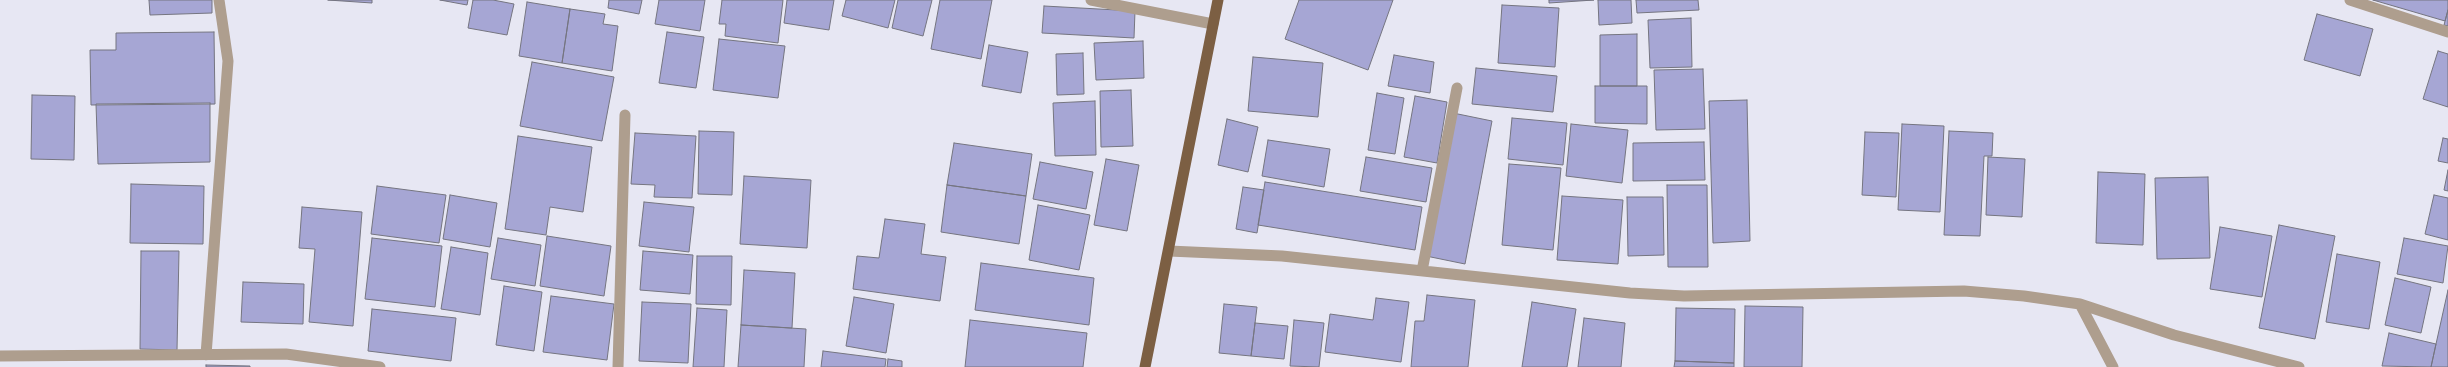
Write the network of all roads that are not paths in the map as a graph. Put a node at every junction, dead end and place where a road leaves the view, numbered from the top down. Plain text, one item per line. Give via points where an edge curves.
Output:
1 (219, 0) edge
2 (1091, 0) edge
3 (1218, 0) edge
4 (2350, 0) edge
5 (1213, 24) junction
6 (2448, 32) edge
7 (1457, 88) dead end
8 (625, 115) dead end
9 (1169, 251) junction
10 (1422, 271) junction
11 (2080, 304) junction
12 (206, 355) junction
13 (0, 356) edge
14 (380, 367) edge
15 (618, 367) edge
16 (1146, 367) edge
17 (2113, 367) edge
18 (2299, 367) edge

1 - 12 street via 228,61
2 - 5 street
3 - 5 main road
4 - 6 street
5 - 9 main road
7 - 10 street
8 - 15 street
9 - 10 street via 1282,256
9 - 16 main road
10 - 11 street via 1630,293 1684,296 1964,291
11 - 17 street
11 - 18 street via 2174,335
12 - 13 street
12 - 14 street via 286,354

